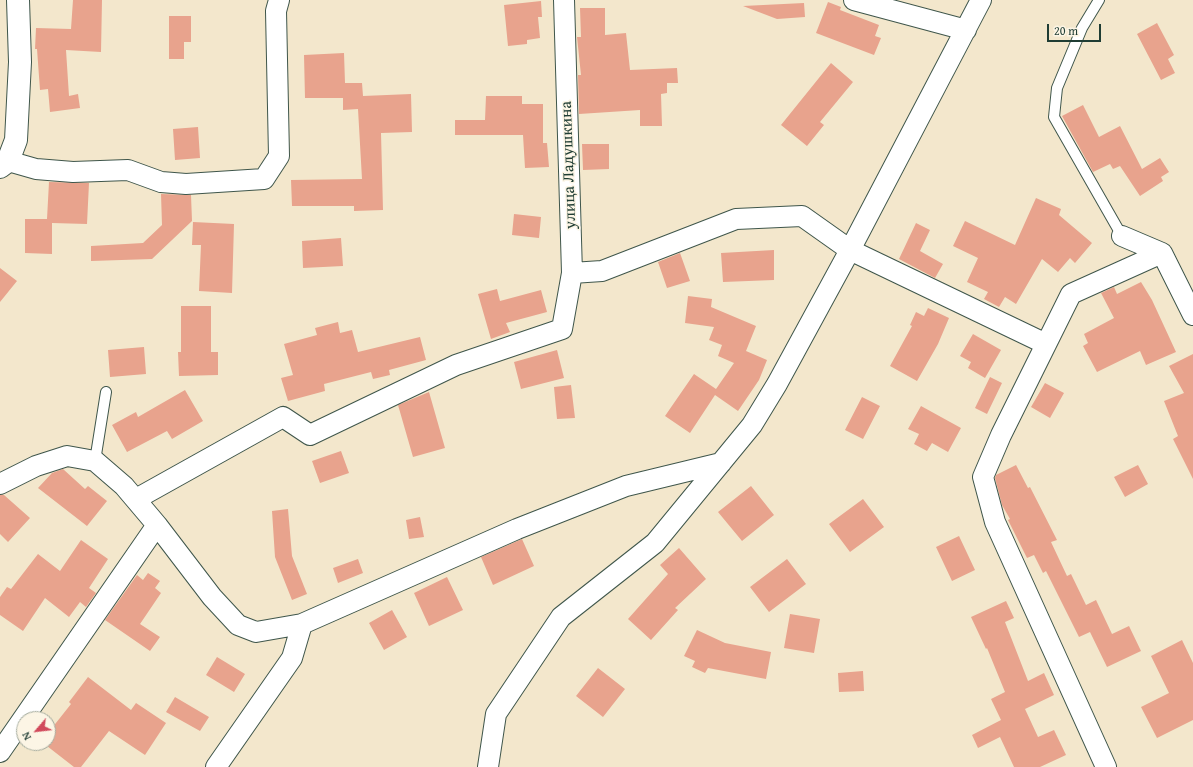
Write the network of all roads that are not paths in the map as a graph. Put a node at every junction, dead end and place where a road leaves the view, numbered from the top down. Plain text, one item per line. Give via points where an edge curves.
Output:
1 (18, 0) edge
2 (279, 0) edge
3 (564, 0) edge
4 (854, 0) edge
5 (980, 0) edge
6 (1099, 0) edge
7 (966, 30) junction
8 (4, 164) edge
9 (1122, 236) joint
10 (850, 250) junction
11 (1162, 252) junction
12 (572, 273) junction
13 (1193, 315) edge
14 (1046, 344) junction
15 (106, 392) dead end
16 (95, 461) junction
17 (721, 463) junction
18 (0, 484) edge
19 (136, 500) junction
20 (157, 525) junction
21 (302, 624) junction
22 (0, 752) edge
23 (216, 767) edge
24 (488, 767) edge
25 (1106, 767) edge

1 - 8 street via 20,62 16,140
2 - 8 street via 276,11 279,156 264,179 161,182 128,170 73,172
3 - 12 street, улица Ладушкина
4 - 7 street
5 - 7 street
6 - 9 lane via 1082,28 1057,88 1054,117
7 - 10 street
9 - 11 street
10 - 12 street via 802,216 736,219 602,271
10 - 14 street
10 - 17 street via 773,391 752,425
11 - 13 street
11 - 14 street via 1071,294
12 - 19 street, улица Ладушкина via 562,329 456,365 310,435 283,416
14 - 25 street via 983,477 995,522
15 - 16 lane
16 - 18 street via 67,456 36,466
16 - 19 street
17 - 21 street via 626,486 517,529
17 - 24 street via 655,543 561,617 496,714
19 - 20 street
20 - 21 street via 212,597 238,625 256,632
20 - 22 street
21 - 23 street via 292,658

